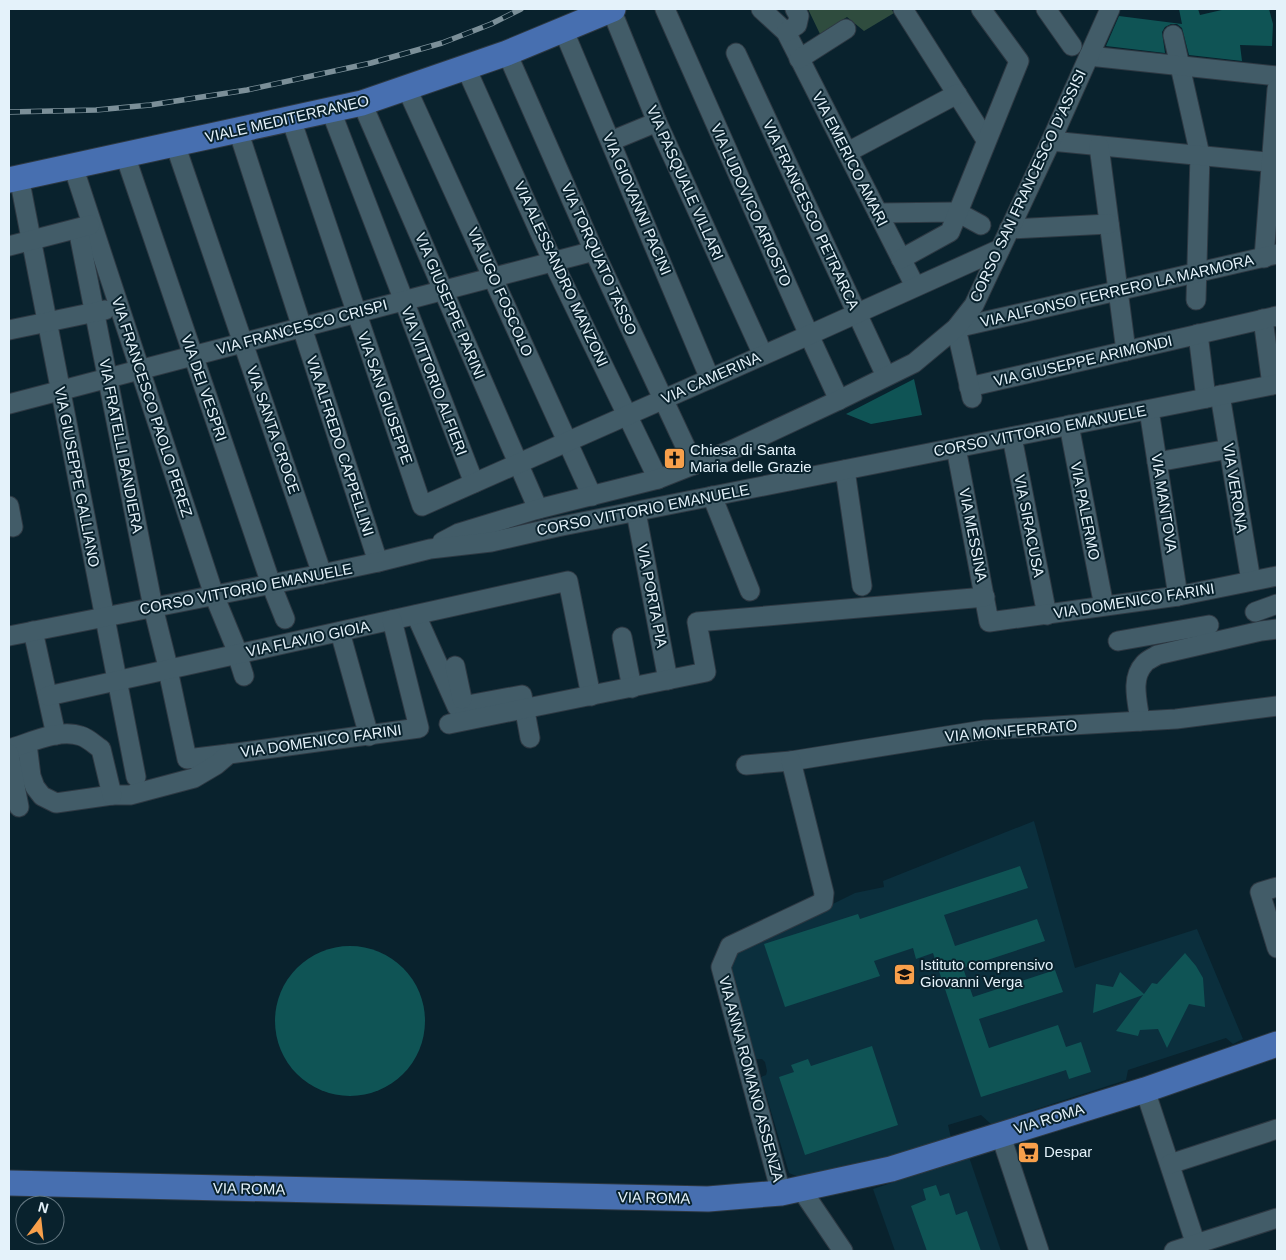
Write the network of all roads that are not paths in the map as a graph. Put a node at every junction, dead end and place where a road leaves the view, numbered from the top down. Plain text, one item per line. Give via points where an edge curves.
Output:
1 (612, 9) edge
2 (665, 9) edge
3 (761, 9) edge
4 (795, 9) edge
5 (903, 9) edge
6 (981, 9) edge
7 (1046, 9) edge
8 (1102, 14) edge
9 (564, 29) junction
10 (846, 30) dead end
11 (786, 32) junction
12 (1173, 35) dead end
13 (1072, 46) dead end
14 (507, 53) junction
15 (736, 53) dead end
16 (1088, 56) junction
17 (799, 59) junction
18 (1180, 67) junction
19 (466, 68) junction
20 (1277, 76) edge
21 (408, 89) junction
22 (1277, 89) edge
23 (957, 94) junction
24 (362, 103) junction
25 (331, 111) junction
26 (291, 119) junction
27 (657, 122) junction
28 (238, 130) junction
29 (986, 140) junction
30 (1051, 141) junction
31 (611, 142) junction
32 (175, 144) junction
33 (1099, 146) junction
34 (848, 152) junction
35 (125, 155) junction
36 (1200, 155) junction
37 (1275, 162) edge
38 (73, 166) junction
39 (14, 178) edge
40 (957, 212) junction
41 (878, 213) junction
42 (1109, 224) junction
43 (981, 225) dead end
44 (85, 227) junction
45 (1009, 229) junction
46 (31, 240) junction
47 (9, 246) edge
48 (1000, 249) junction
49 (594, 251) junction
50 (1271, 256) edge
51 (901, 259) junction
52 (553, 262) junction
53 (1197, 273) junction
54 (493, 277) junction
55 (915, 286) junction
56 (443, 290) junction
57 (1118, 292) junction
58 (1196, 300) dead end
59 (404, 301) junction
60 (120, 307) junction
61 (94, 312) junction
62 (356, 313) junction
63 (856, 314) junction
64 (1270, 318) edge
65 (47, 322) junction
66 (302, 327) junction
67 (956, 328) junction
68 (9, 330) edge
69 (1198, 334) junction
70 (809, 335) junction
71 (243, 343) junction
72 (1126, 351) junction
73 (193, 356) junction
74 (763, 356) junction
75 (140, 370) junction
76 (886, 376) junction
77 (108, 378) junction
78 (710, 379) junction
79 (1275, 384) edge
80 (60, 390) junction
81 (1213, 397) junction
82 (664, 400) junction
83 (839, 400) junction
84 (9, 404) edge
85 (1149, 410) junction
86 (627, 415) junction
87 (1069, 426) junction
88 (1012, 437) junction
89 (568, 442) junction
90 (956, 448) junction
91 (1229, 449) junction
92 (1157, 462) junction
93 (518, 464) junction
94 (694, 465) junction
95 (845, 470) junction
96 (658, 479) junction
97 (474, 483) junction
98 (592, 496) junction
99 (712, 496) junction
100 (9, 506) edge
101 (422, 506) joint
102 (538, 509) junction
103 (636, 512) junction
104 (14, 527) dead end
105 (430, 549) junction
106 (378, 562) junction
107 (322, 574) junction
108 (1277, 576) edge
109 (1251, 581) junction
110 (271, 584) junction
111 (862, 586) dead end
112 (750, 591) dead end
113 (214, 595) junction
114 (1102, 596) dead end
115 (1178, 596) junction
116 (985, 597) junction
117 (1277, 604) edge
118 (153, 607) junction
119 (1255, 612) dead end
120 (416, 615) junction
121 (1046, 615) junction
122 (104, 616) junction
123 (285, 619) dead end
124 (392, 620) junction
125 (989, 622) joint
126 (1209, 626) dead end
127 (1277, 629) edge
128 (33, 631) junction
129 (340, 632) junction
130 (9, 636) edge
131 (622, 638) dead end
132 (1118, 641) dead end
133 (236, 650) junction
134 (167, 666) junction
135 (455, 666) dead end
136 (244, 676) dead end
137 (668, 680) junction
138 (117, 681) junction
139 (632, 688) junction
140 (48, 696) junction
141 (591, 696) junction
142 (463, 706) junction
143 (1277, 706) edge
144 (524, 710) junction
145 (1140, 721) junction
146 (450, 724) dead end
147 (56, 734) junction
148 (369, 736) junction
149 (530, 738) dead end
150 (129, 742) junction
151 (27, 744) junction
152 (9, 749) edge
153 (101, 749) junction
154 (9, 754) edge
155 (230, 754) junction
156 (791, 762) junction
157 (746, 765) dead end
158 (136, 776) dead end
159 (112, 795) junction
160 (19, 807) dead end
161 (1277, 887) edge
162 (1277, 948) edge
163 (1277, 1044) edge
164 (1145, 1090) junction
165 (1277, 1129) edge
166 (1000, 1134) junction
167 (1170, 1164) junction
168 (9, 1183) edge
169 (791, 1191) junction
170 (1277, 1218) edge
171 (1197, 1248) edge
172 (843, 1251) edge
173 (1039, 1251) edge
174 (1174, 1251) edge

1 - 9 main road, VIALE MEDITERRANEO
1 - 27 street, VIA PASQUALE VILLARI
2 - 70 street, VIA LUDOVICO ARIOSTO
3 - 11 street
4 - 11 street via 799,16 797,25
5 - 23 street
6 - 29 street via 1019,61
7 - 13 street
8 - 16 street, CORSO SAN FRANCESCO D'ASSISI
9 - 14 main road, VIALE MEDITERRANEO
9 - 31 street, VIA GIOVANNI PACINI
10 - 17 street
11 - 17 street, VIA EMERICO AMARI
12 - 18 street
14 - 19 main road, VIALE MEDITERRANEO
14 - 49 street, VIA TORQUATO TASSO
15 - 63 street, VIA FRANCESCO PETRARCA
16 - 18 street
16 - 30 street, CORSO SAN FRANCESCO D'ASSISI
17 - 34 street, VIA EMERICO AMARI
18 - 20 street
18 - 36 street
19 - 21 main road, VIALE MEDITERRANEO
19 - 52 street, VIA ALESSANDRO MANZONI
21 - 24 main road, VIALE MEDITERRANEO
21 - 54 street, VIA UGO FOSCOLO
22 - 37 street
23 - 29 street
23 - 34 street
24 - 25 main road, VIALE MEDITERRANEO
24 - 56 street, VIA GIUSEPPE PARINI
25 - 26 main road, VIALE MEDITERRANEO
25 - 59 street, VIA VITTORIO ALFIERI
26 - 28 main road, VIALE MEDITERRANEO
26 - 62 street, VIA SAN GIUSEPPE
27 - 31 street
27 - 74 street, VIA PASQUALE VILLARI
28 - 32 main road, VIALE MEDITERRANEO
28 - 66 street, VIA ALFREDO CAPPELLINI
29 - 40 street
30 - 33 street
30 - 45 street, CORSO SAN FRANCESCO D'ASSISI
31 - 78 street, VIA GIOVANNI PACINI
32 - 35 main road, VIALE MEDITERRANEO
32 - 71 street, VIA SANTA CROCE
33 - 36 street
33 - 42 street
34 - 41 street, VIA EMERICO AMARI
35 - 38 main road, VIALE MEDITERRANEO
35 - 73 street, VIA DEI VESPRI
36 - 37 street
36 - 53 street
37 - 50 street
38 - 39 main road, VIALE MEDITERRANEO
38 - 44 street, VIA FRANCESCO PAOLO PEREZ
39 - 46 street, VIA GIUSEPPE GALLIANO
40 - 41 street
40 - 43 street
40 - 51 street via 950,232
41 - 51 street, VIA EMERICO AMARI
42 - 45 street
42 - 57 street
44 - 46 street
44 - 60 street, VIA FRANCESCO PAOLO PEREZ
44 - 61 street, VIA FRATELLI BANDIERA
45 - 48 street, CORSO SAN FRANCESCO D'ASSISI
46 - 47 street
46 - 65 street, VIA GIUSEPPE GALLIANO
48 - 55 street, VIA CAMERINA
48 - 67 street, CORSO SAN FRANCESCO D'ASSISI via 974,305
49 - 52 street, VIA FRANCESCO CRISPI
49 - 82 street, VIA TORQUATO TASSO
50 - 53 street, VIA ALFONSO FERRERO LA MARMORA
51 - 55 street, VIA EMERICO AMARI
52 - 54 street, VIA FRANCESCO CRISPI
52 - 86 street, VIA ALESSANDRO MANZONI
53 - 57 street, VIA ALFONSO FERRERO LA MARMORA
53 - 58 street
54 - 56 street, VIA FRANCESCO CRISPI
54 - 89 street, VIA UGO FOSCOLO
55 - 63 street, VIA CAMERINA
56 - 59 street, VIA FRANCESCO CRISPI
56 - 93 street, VIA GIUSEPPE PARINI
57 - 67 street, VIA ALFONSO FERRERO LA MARMORA
57 - 72 street
59 - 62 street, VIA FRANCESCO CRISPI
59 - 97 street, VIA VITTORIO ALFIERI
60 - 61 street
60 - 75 street, VIA FRANCESCO PAOLO PEREZ
61 - 65 street
61 - 77 street, VIA FRATELLI BANDIERA
62 - 66 street, VIA FRANCESCO CRISPI
62 - 101 street, VIA SAN GIUSEPPE
63 - 70 street, VIA CAMERINA
63 - 76 street, VIA FRANCESCO PETRARCA
64 - 69 street, VIA GIUSEPPE ARIMONDI
64 - 79 street, VIA GIUSEPPE ARIMONDI
65 - 68 street
65 - 80 street, VIA GIUSEPPE GALLIANO
66 - 71 street, VIA FRANCESCO CRISPI
66 - 106 street, VIA ALFREDO CAPPELLINI
67 - 72 street, VIA GIUSEPPE ARIMONDI via 970,392
67 - 76 street, CORSO SAN FRANCESCO D'ASSISI via 914,363
69 - 72 street, VIA GIUSEPPE ARIMONDI
69 - 81 street
70 - 74 street, VIA CAMERINA
70 - 83 street, VIA LUDOVICO ARIOSTO
71 - 73 street, VIA FRANCESCO CRISPI
71 - 107 street, VIA SANTA CROCE
73 - 75 street, VIA FRANCESCO CRISPI
73 - 110 street, VIA DEI VESPRI
74 - 78 street, VIA CAMERINA
75 - 77 street, VIA FRANCESCO CRISPI
75 - 113 street, VIA FRANCESCO PAOLO PEREZ
76 - 83 street, CORSO SAN FRANCESCO D'ASSISI
77 - 80 street, VIA FRANCESCO CRISPI
77 - 118 street, VIA FRATELLI BANDIERA
78 - 82 street, VIA CAMERINA
79 - 81 street, CORSO VITTORIO EMANUELE
80 - 84 street, VIA FRANCESCO CRISPI
80 - 122 street, VIA GIUSEPPE GALLIANO
81 - 85 street, CORSO VITTORIO EMANUELE
81 - 91 street, VIA VERONA
82 - 86 street, VIA CAMERINA
82 - 94 street, VIA TORQUATO TASSO
83 - 94 street, CORSO SAN FRANCESCO D'ASSISI
85 - 87 street, CORSO VITTORIO EMANUELE
85 - 92 street, VIA MANTOVA
86 - 89 street, VIA CAMERINA
86 - 96 street, VIA ALESSANDRO MANZONI
87 - 88 street, CORSO VITTORIO EMANUELE
87 - 114 street, VIA PALERMO
88 - 90 street, CORSO VITTORIO EMANUELE
88 - 121 street, VIA SIRACUSA
89 - 93 street, VIA CAMERINA
89 - 98 street, VIA UGO FOSCOLO
90 - 95 street, CORSO VITTORIO EMANUELE
90 - 116 street, VIA MESSINA
91 - 92 street
91 - 109 street, VIA VERONA
92 - 115 street, VIA MANTOVA
93 - 97 street, VIA CAMERINA
93 - 102 street, VIA GIUSEPPE PARINI
94 - 96 street, CORSO SAN FRANCESCO D'ASSISI
95 - 99 street, CORSO VITTORIO EMANUELE
95 - 111 street
96 - 98 street, CORSO SAN FRANCESCO D'ASSISI
97 - 101 street, VIA CAMERINA
98 - 102 street, CORSO SAN FRANCESCO D'ASSISI
99 - 103 street, CORSO VITTORIO EMANUELE
99 - 112 street
100 - 104 street
102 - 105 street, CORSO SAN FRANCESCO D'ASSISI via 459,533
103 - 105 street, CORSO VITTORIO EMANUELE via 491,542
103 - 137 street, VIA PORTA PIA
105 - 106 street, CORSO VITTORIO EMANUELE
106 - 107 street, CORSO VITTORIO EMANUELE
107 - 110 street, CORSO VITTORIO EMANUELE
108 - 109 street, VIA DOMENICO FARINI
109 - 115 street, VIA DOMENICO FARINI
110 - 113 street, CORSO VITTORIO EMANUELE
110 - 123 street, VIA DEI VESPRI
113 - 118 street, CORSO VITTORIO EMANUELE
113 - 133 street, VIA FRANCESCO PAOLO PEREZ
115 - 121 street, VIA DOMENICO FARINI
116 - 125 street, VIA MESSINA
116 - 137 street via 697,622 706,672
117 - 119 street
118 - 122 street, CORSO VITTORIO EMANUELE
118 - 134 street, VIA FRATELLI BANDIERA
120 - 124 street, VIA FLAVIO GIOIA
120 - 141 street, VIA FLAVIO GIOIA via 568,581
120 - 142 street via 457,707
121 - 125 street, VIA DOMENICO FARINI
122 - 128 street, CORSO VITTORIO EMANUELE
122 - 138 street, VIA GIUSEPPE GALLIANO
124 - 129 street, VIA FLAVIO GIOIA
124 - 148 street, VIA DOMENICO FARINI via 419,728
126 - 132 street
127 - 145 street via 1157,655 1144,663 1137,673
128 - 130 street, CORSO VITTORIO EMANUELE
128 - 140 street
129 - 133 street, VIA FLAVIO GIOIA
129 - 148 street
131 - 139 street
133 - 134 street, VIA FLAVIO GIOIA
133 - 136 street, VIA FRANCESCO PAOLO PEREZ
134 - 138 street, VIA FLAVIO GIOIA
134 - 155 street, VIA FRATELLI BANDIERA via 187,759
135 - 142 street
137 - 139 street
138 - 140 street, VIA FLAVIO GIOIA
138 - 150 street, VIA GIUSEPPE GALLIANO
139 - 141 street
140 - 147 street
141 - 144 street
142 - 144 street via 522,695
143 - 145 street, VIA MONFERRATO
144 - 146 street
144 - 149 street
145 - 156 street, VIA MONFERRATO via 984,730
147 - 151 street
147 - 153 street via 84,736
148 - 155 street, VIA DOMENICO FARINI
150 - 153 street
150 - 158 street, VIA GIUSEPPE GALLIANO
151 - 152 street
151 - 159 street via 31,776 42,796 56,803
153 - 159 street
154 - 160 street
155 - 159 street, VIA DOMENICO FARINI via 194,778 130,795
156 - 157 street, VIA MONFERRATO
156 - 169 street, VIA ANNA ROMANO ASSENZA via 824,892 823,902 730,946 721,967
161 - 162 street via 1260,892
163 - 164 main road, VIA ROMA
164 - 166 main road, VIA ROMA
164 - 167 street
165 - 167 street
166 - 169 main road, VIA ROMA via 891,1169
166 - 173 street
167 - 171 street
168 - 169 main road, VIA ROMA via 708,1199
169 - 172 street, VIA ANNA ROMANO ASSENZA
170 - 171 street
171 - 174 street

